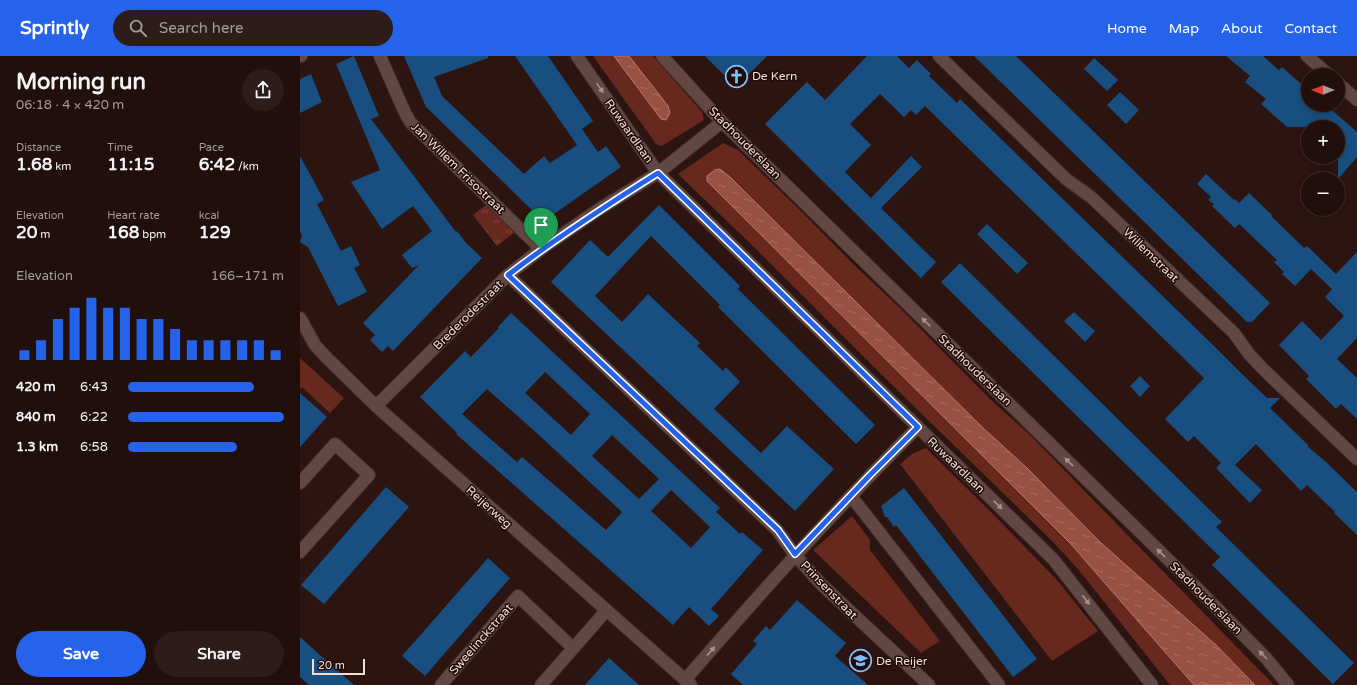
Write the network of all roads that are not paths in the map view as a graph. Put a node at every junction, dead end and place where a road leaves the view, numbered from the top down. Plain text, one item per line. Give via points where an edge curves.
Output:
1 (380, 56) edge
2 (578, 56) edge
3 (662, 56) edge
4 (939, 56) edge
5 (1307, 56) edge
6 (1321, 68) edge
7 (1345, 89) edge
8 (1357, 100) edge
9 (722, 122) junction
10 (658, 173) junction
11 (541, 249) junction
12 (508, 275) junction
13 (300, 318) edge
14 (376, 406) junction
15 (918, 427) junction
16 (1357, 459) edge
17 (300, 483) edge
18 (851, 496) junction
19 (300, 552) edge
20 (795, 554) junction
21 (606, 611) junction
22 (574, 648) junction
23 (688, 683) edge
24 (441, 685) edge
25 (541, 685) edge
26 (929, 685) edge
27 (999, 685) edge
28 (1152, 685) edge
29 (1288, 685) edge

1 - 11 street, Jan Willem Frisostraat via 411,123
2 -> 10 street, Ruwaardlaan
3 - 9 street, Stadhouderslaan
4 - 16 street, Willemstraat via 1066,179 1091,197 1234,333 1248,354
5 - 6 street
7 - 8 street
9 - 10 street, Brederodestraat
29 -> 9 street, Stadhouderslaan via 1266,658 1189,580
10 - 11 street, Brederodestraat
10 - 15 street, Ruwaardlaan
11 - 12 street, Brederodestraat
12 - 14 street, Brederodestraat
12 - 20 street, Prinsenstraat via 778,530
13 - 14 street, Reijerweg via 325,356
14 - 21 street, Reijerweg
15 - 18 street
15 -> 28 street, Ruwaardlaan via 1053,559
17 - 19 street via 335,444 370,475
18 - 20 street
18 - 27 street
23 -> 20 street
20 - 26 street, Prinsenstraat via 821,584
21 - 22 street
21 - 23 street, Reijerweg
22 - 24 street, Sweelinckstraat via 518,596
22 - 25 street

